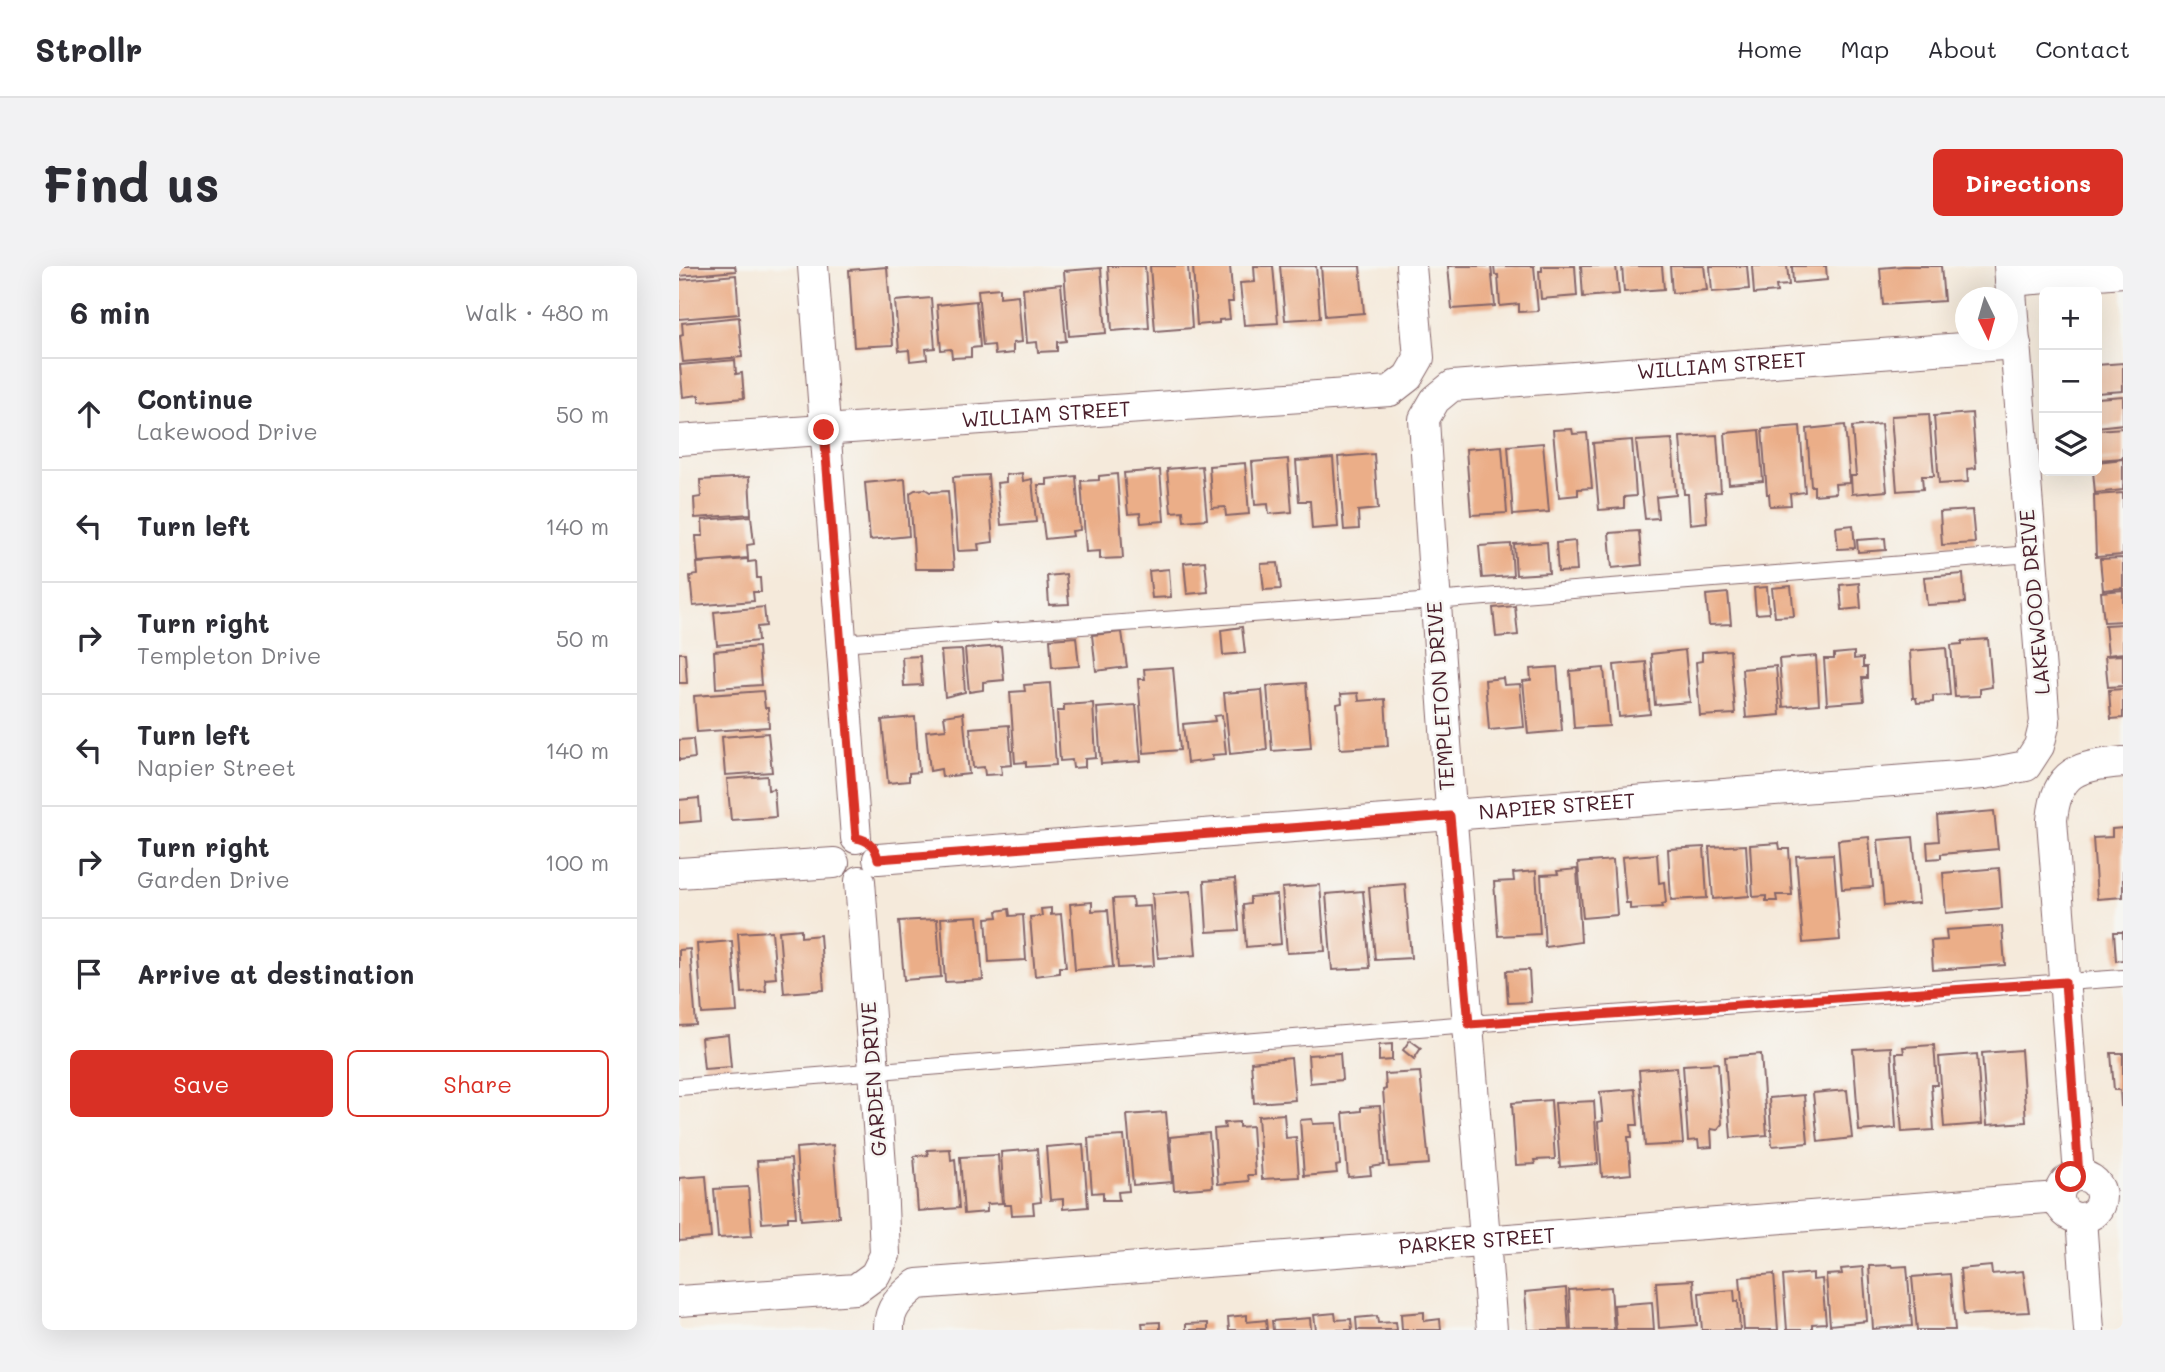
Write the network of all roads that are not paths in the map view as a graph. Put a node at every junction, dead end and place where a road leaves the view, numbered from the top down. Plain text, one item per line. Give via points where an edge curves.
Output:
1 (813, 266) edge
2 (1411, 266) edge
3 (2123, 272) edge
4 (2009, 274) edge
5 (1955, 349) edge
6 (2016, 350) edge
7 (1435, 400) joint
8 (824, 430) junction
9 (679, 440) edge
10 (2031, 554) junction
11 (1434, 601) junction
12 (840, 643) junction
13 (2123, 762) edge
14 (2025, 766) joint
15 (1450, 816) junction
16 (856, 838) junction
17 (834, 863) junction
18 (869, 870) junction
19 (679, 873) edge
20 (2123, 978) edge
21 (2065, 982) junction
22 (1469, 1024) junction
23 (873, 1073) junction
24 (679, 1087) edge
25 (2079, 1175) junction
26 (2112, 1194) edge
27 (2059, 1197) junction
28 (2081, 1218) junction
29 (1485, 1239) junction
30 (679, 1301) edge
31 (889, 1330) edge
32 (1492, 1330) edge
33 (2089, 1330) edge

1 - 8 street
2 - 8 street, WILLIAM STREET via 1419,358 1408,377 1390,391
3 - 4 street
5 - 7 street, WILLIAM STREET via 1452,386
6 - 10 street, LAKEWOOD DRIVE
7 - 11 street, TEMPLETON DRIVE via 1423,419
8 - 9 street, WILLIAM STREET
8 - 12 street
10 - 11 lane
10 - 14 street, LAKEWOOD DRIVE via 2045,722 2039,746
11 - 12 lane
11 - 15 street, TEMPLETON DRIVE
12 - 16 street
13 - 21 street via 2092,765 2073,774 2056,794 2052,820
14 - 15 street, NAPIER STREET via 1984,774
15 - 18 street, NAPIER STREET
15 - 22 street, TEMPLETON DRIVE
16 - 17 street via 839,845
16 - 18 street via 871,844
17 - 18 street via 843,878
17 - 19 street
18 - 23 street, GARDEN DRIVE
20 - 21 lane
21 - 22 lane
21 - 25 street
22 - 23 lane
22 - 29 street, TEMPLETON DRIVE
23 - 24 lane
23 - 30 street, GARDEN DRIVE via 885,1255 874,1275 856,1289
25 - 26 street
25 - 27 street via 2064,1183
26 - 28 street via 2097,1211
27 - 28 street via 2066,1212
27 - 29 street, PARKER STREET
28 - 33 street
29 - 31 street, PARKER STREET via 918,1284 900,1298 888,1317
29 - 32 street, TEMPLETON DRIVE

